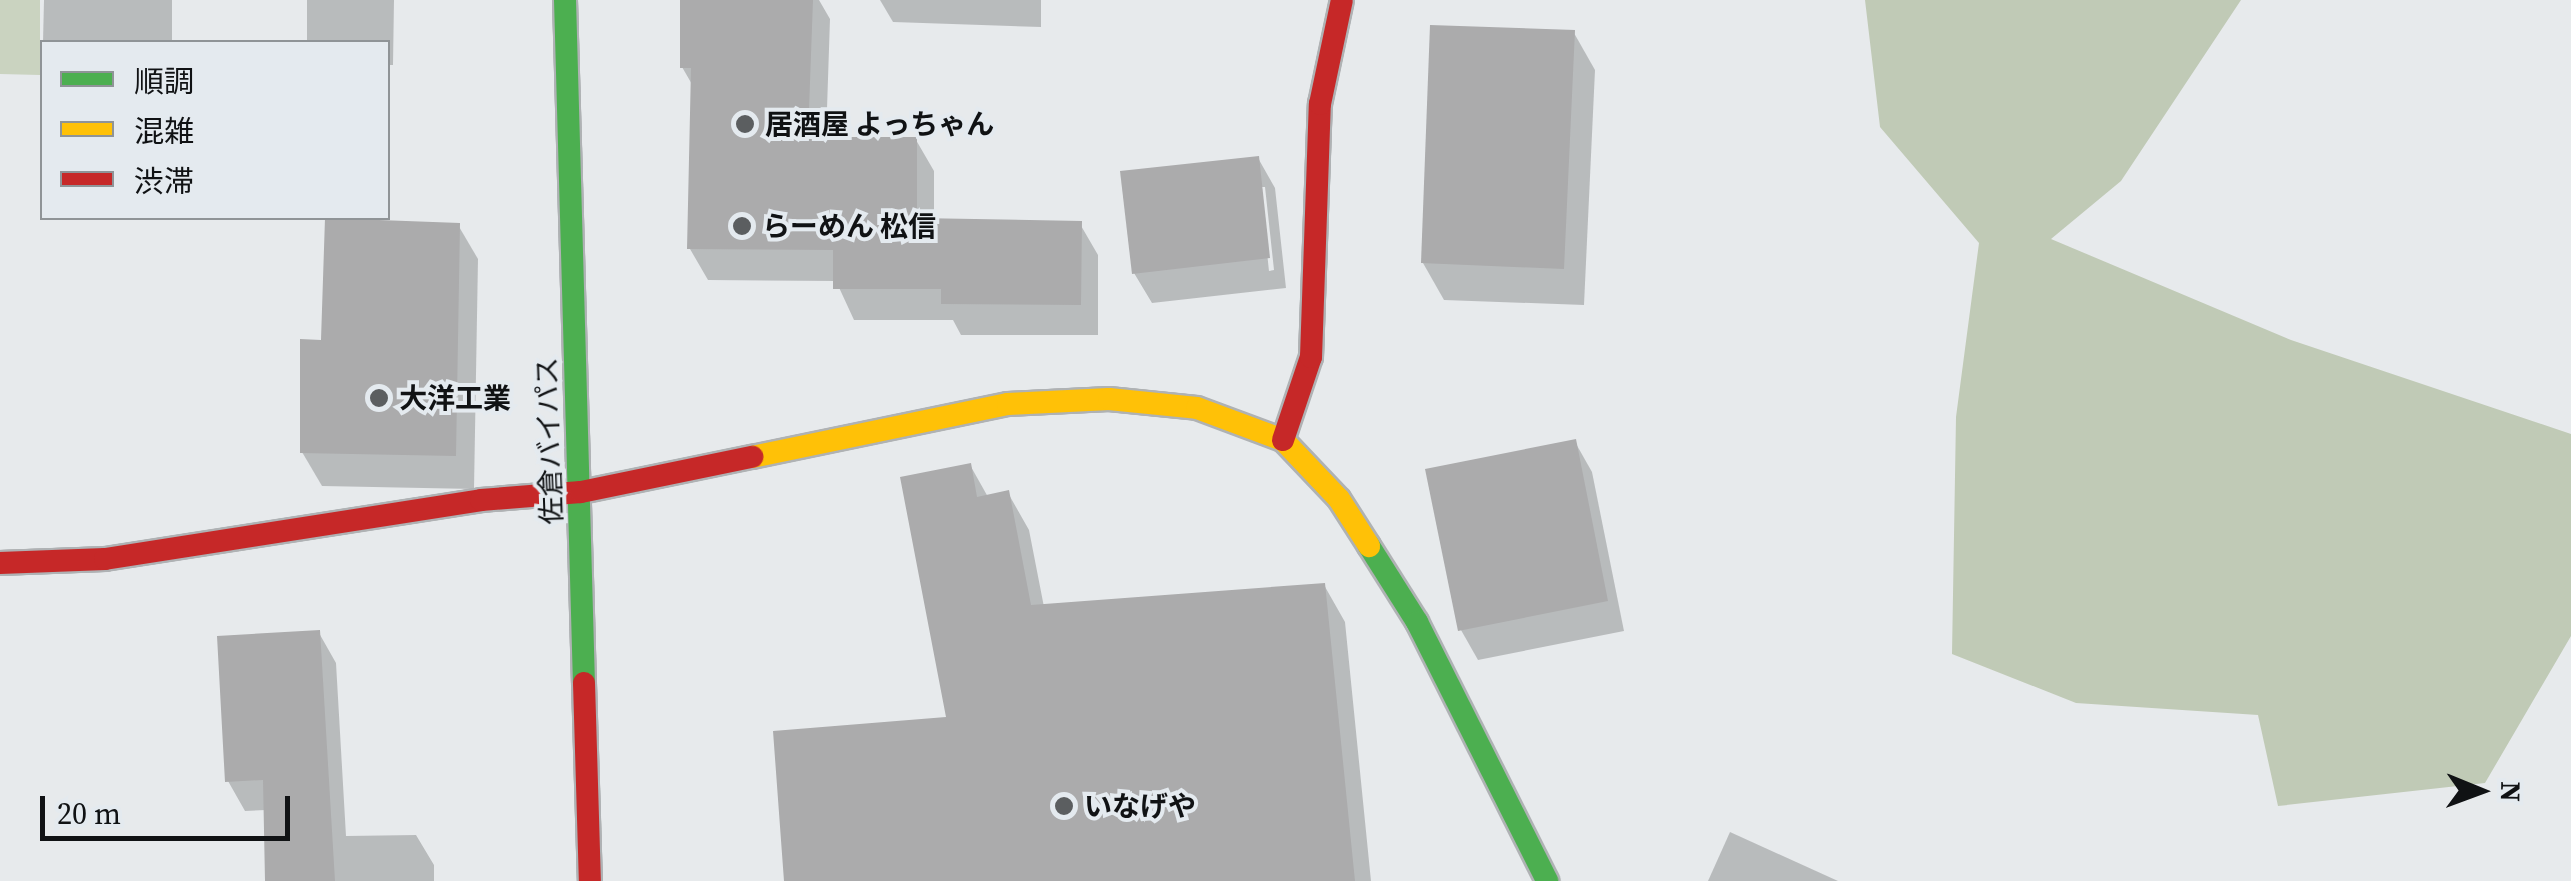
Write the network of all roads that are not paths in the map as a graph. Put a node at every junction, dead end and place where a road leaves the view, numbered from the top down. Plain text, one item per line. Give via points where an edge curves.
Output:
1 (565, 0) edge
2 (1342, 0) edge
3 (1284, 440) junction
4 (581, 492) junction
5 (0, 563) edge
6 (590, 881) edge
7 (1547, 881) edge

1 - 4 main road, 佐倉バイパス
2 - 3 main road via 1320,104 1311,357
3 - 4 main road via 1197,408 1109,398 1008,404
3 - 7 main road via 1339,500 1417,622
4 - 5 main road via 482,500 105,559
4 - 6 main road, 佐倉バイパス

